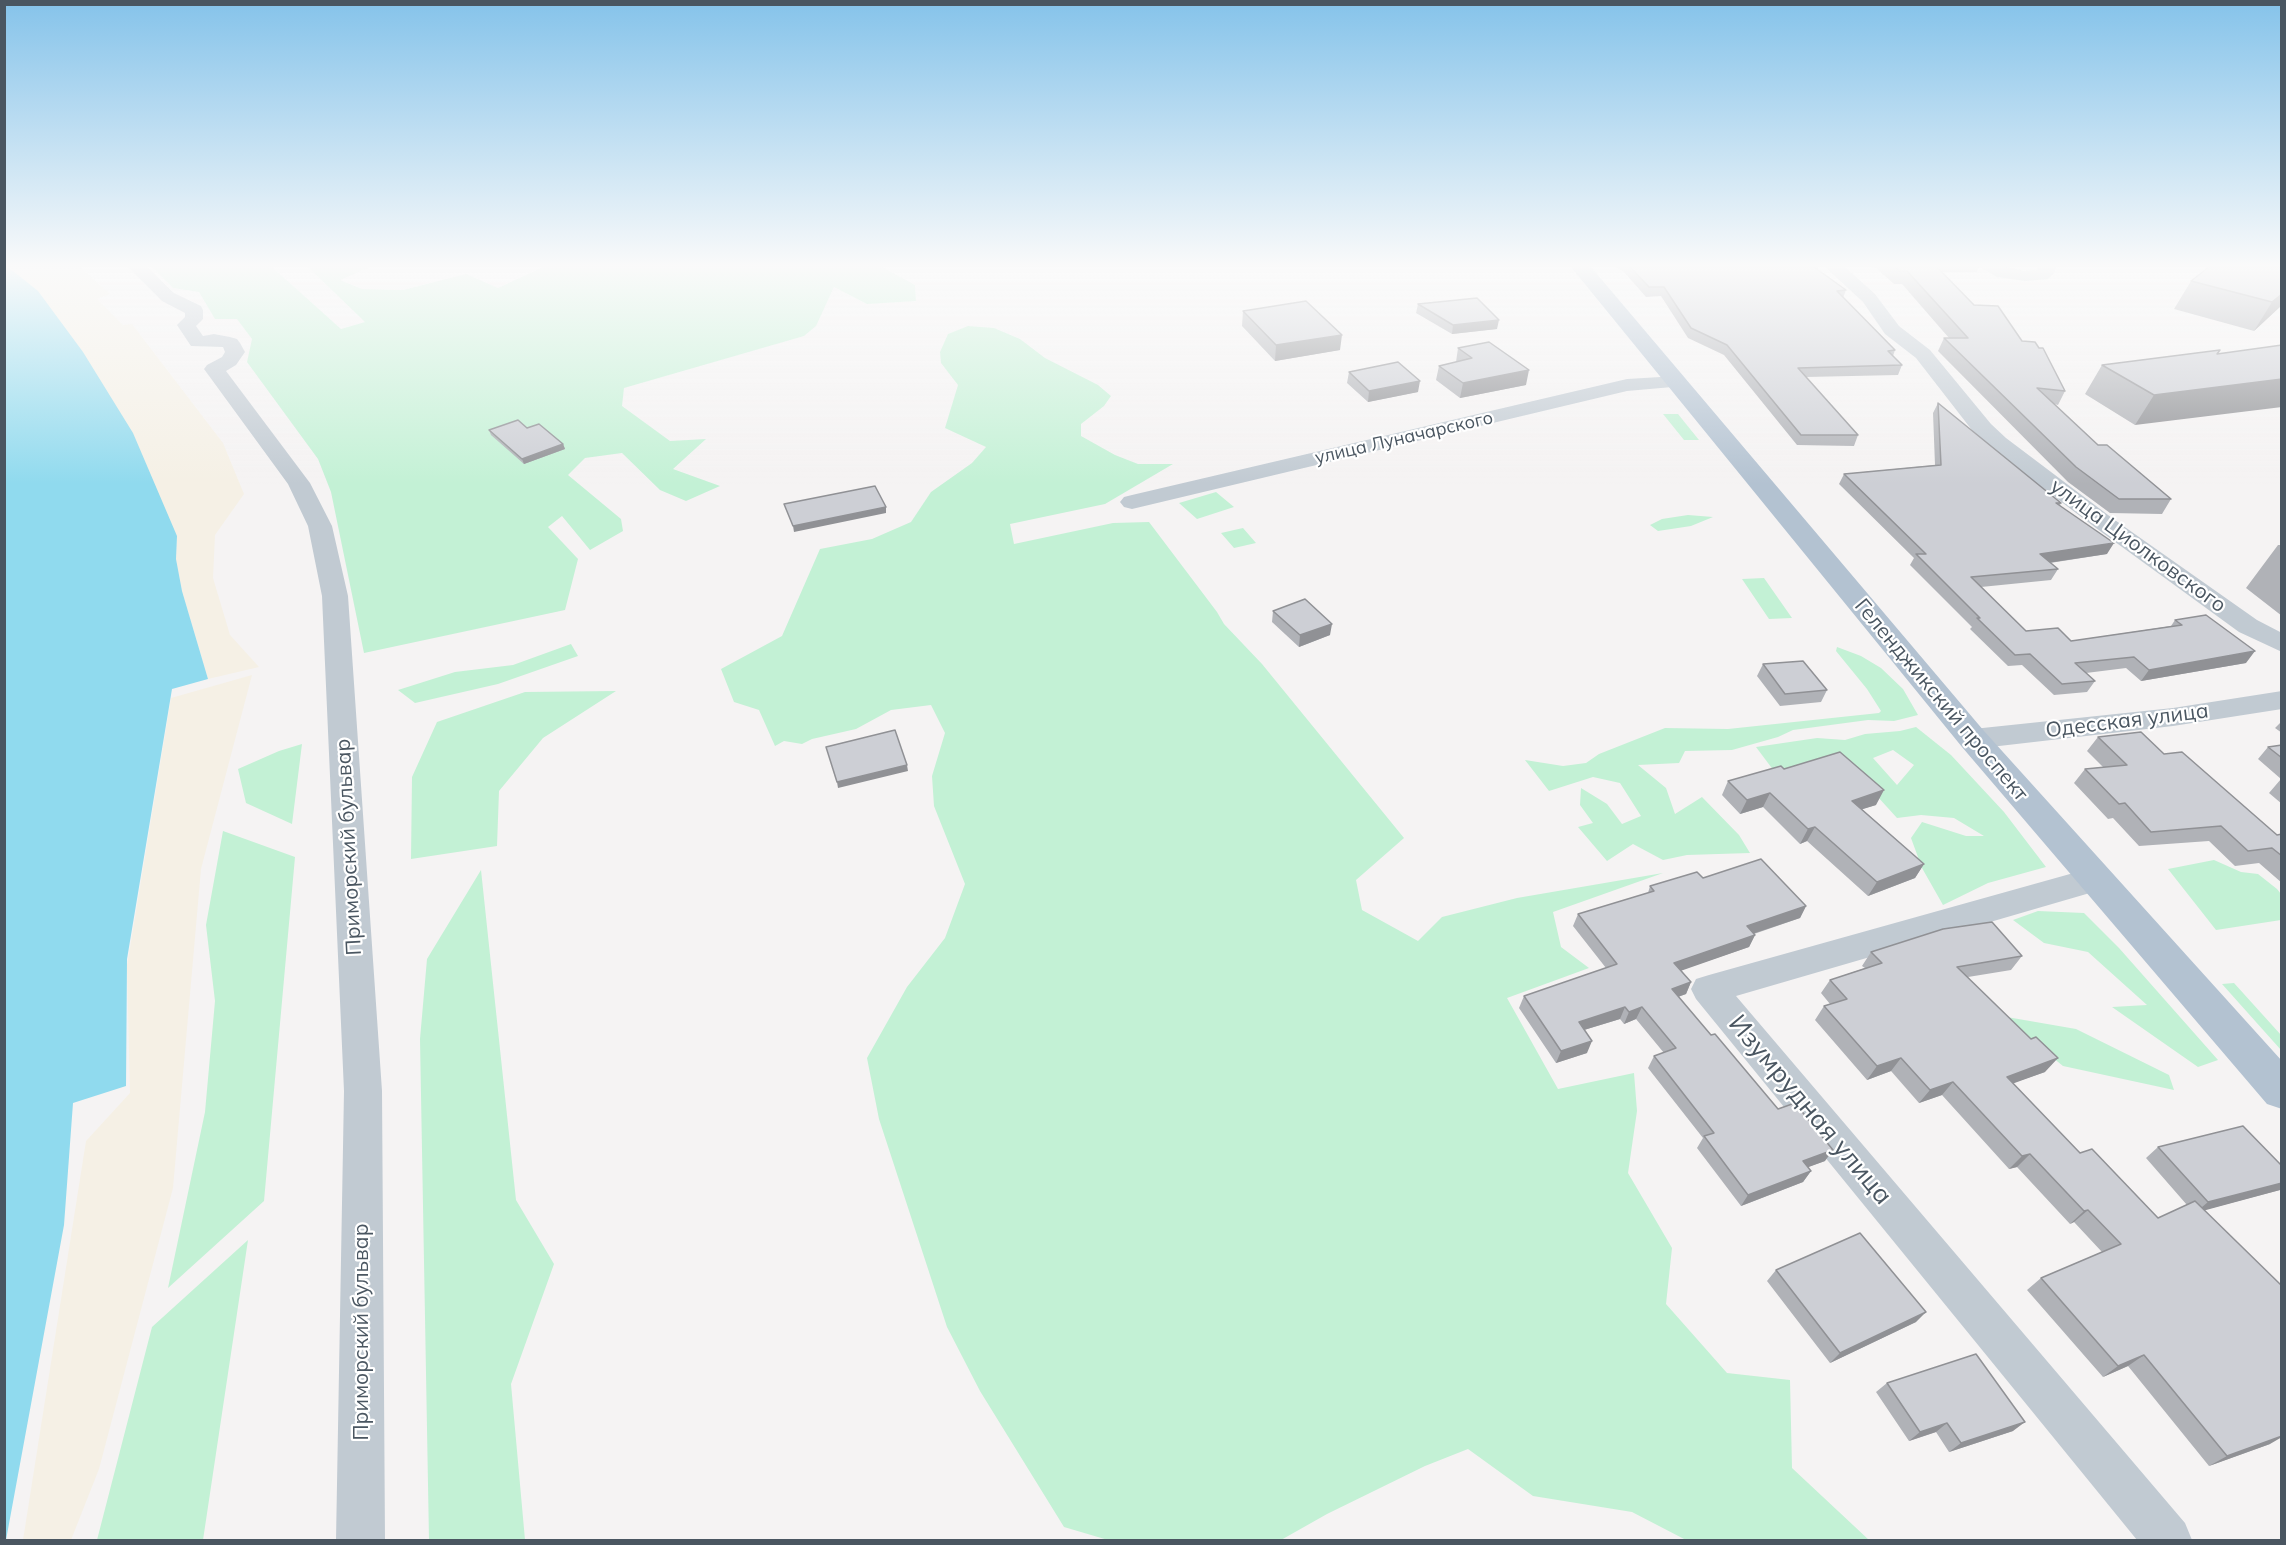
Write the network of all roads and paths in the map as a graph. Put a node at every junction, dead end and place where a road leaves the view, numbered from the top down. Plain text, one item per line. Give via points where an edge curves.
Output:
1 (196, 339) edge
2 (1641, 339) edge
3 (1904, 339) edge
4 (1677, 382) junction
5 (1132, 502) dead end
6 (2282, 644) edge
7 (2282, 700) edge
8 (1973, 739) junction
9 (2096, 879) junction
10 (2282, 1091) edge
11 (361, 1540) edge
12 (2168, 1540) edge

1 - 11 street, Приморский бульвар via 230,343 236,352 214,369 299,483 320,526 335,596 363,1091
2 - 4 main road, Геленджикский проспект
3 - 6 street, улица Циолковского via 1923,354 1998,443 2239,619
4 - 5 street, улица Луначарского via 1627,386
4 - 8 main road, Геленджикский проспект
7 - 8 street, Одесская улица via 2173,717
8 - 9 main road, Геленджикский проспект
9 - 10 main road
9 - 12 street, Изумрудная улица via 1709,989

